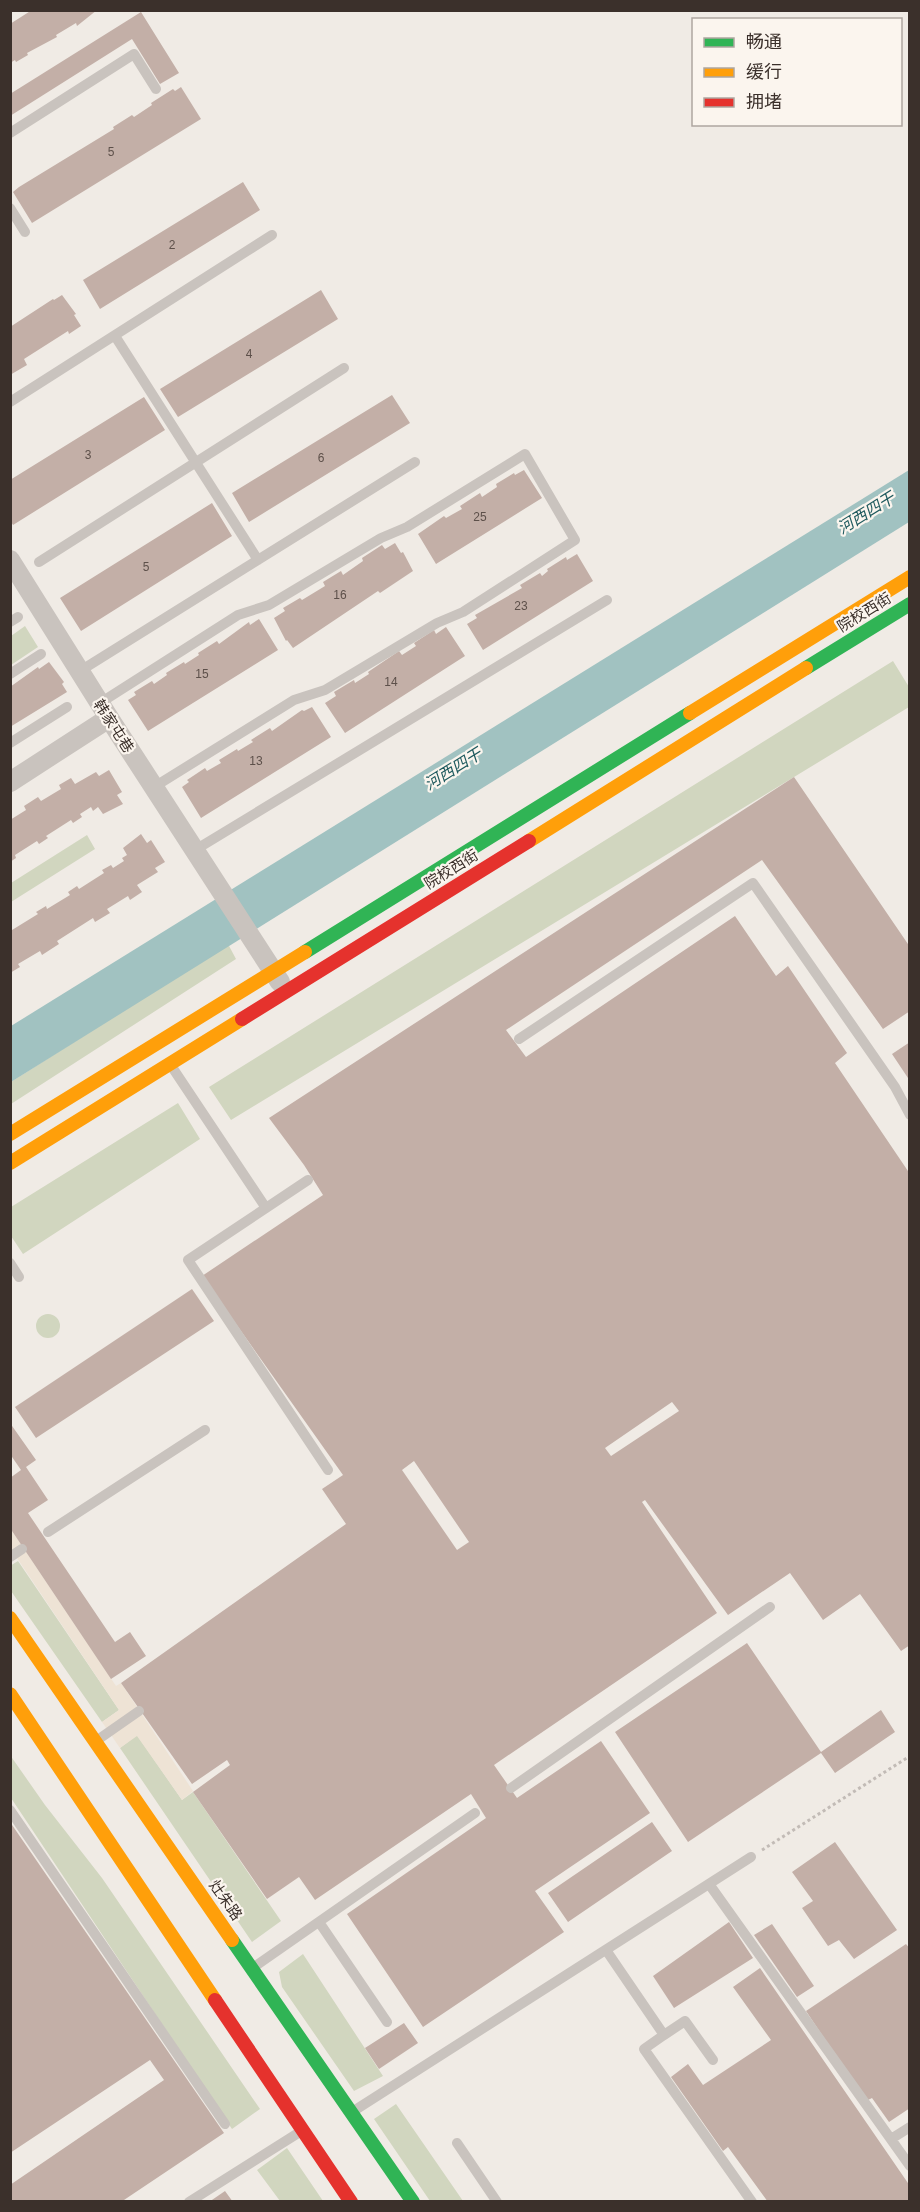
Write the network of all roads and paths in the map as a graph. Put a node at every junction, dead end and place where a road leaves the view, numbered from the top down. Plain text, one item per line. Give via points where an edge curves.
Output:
1 (156, 89) dead end
2 (10, 132) edge
3 (10, 208) edge
4 (25, 232) dead end
5 (272, 235) dead end
6 (115, 336) junction
7 (344, 368) dead end
8 (10, 402) edge
9 (195, 462) junction
10 (415, 462) dead end
11 (10, 560) edge
12 (258, 560) junction
13 (39, 562) dead end
14 (909, 577) edge
15 (607, 600) dead end
16 (909, 603) edge
17 (41, 654) dead end
18 (80, 671) junction
19 (10, 674) edge
20 (67, 707) dead end
21 (104, 711) junction
22 (10, 743) edge
23 (10, 782) edge
24 (154, 787) junction
25 (195, 850) junction
26 (274, 971) junction
27 (286, 992) junction
28 (519, 1039) dead end
29 (170, 1064) junction
30 (909, 1115) edge
31 (10, 1134) edge
32 (10, 1163) edge
33 (308, 1180) dead end
34 (266, 1208) junction
35 (10, 1263) edge
36 (19, 1277) dead end
37 (205, 1430) dead end
38 (328, 1470) dead end
39 (48, 1532) dead end
40 (22, 1549) dead end
41 (10, 1557) edge
42 (770, 1607) dead end
43 (10, 1618) edge
44 (10, 1694) edge
45 (139, 1711) dead end
46 (96, 1741) junction
47 (909, 1756) edge
48 (511, 1788) dead end
49 (10, 1810) edge
50 (475, 1813) dead end
51 (750, 1857) joint
52 (709, 1884) junction
53 (319, 1922) junction
54 (606, 1950) junction
55 (253, 1968) junction
56 (387, 2022) dead end
57 (664, 2035) junction
58 (713, 2060) dead end
59 (352, 2112) junction
60 (225, 2124) dead end
61 (909, 2127) edge
62 (303, 2130) junction
63 (891, 2139) junction
64 (457, 2143) dead end
65 (909, 2166) edge
66 (189, 2202) edge
67 (351, 2202) edge
68 (413, 2202) edge
69 (497, 2202) edge
70 (752, 2202) edge

1 - 2 lane via 134,54
3 - 4 lane
5 - 6 lane
6 - 8 lane
6 - 9 lane
7 - 9 lane
9 - 12 lane
9 - 13 lane
10 - 12 lane
11 - 18 street, 韩家屯巷
12 - 18 lane
14 - 26 main road, 院校西街
15 - 25 lane
16 - 27 main road, 院校西街
17 - 19 lane
18 - 21 street, 韩家屯巷
20 - 22 lane
21 - 23 street
21 - 24 street, 韩家屯巷
21 - 24 lane via 238,615 269,605 525,454 575,540 463,612 437,623 325,690 294,700
24 - 25 street, 韩家屯巷
25 - 26 street, 韩家屯巷
26 - 27 street
26 - 31 main road, 院校西街
27 - 29 main road, 院校西街
28 - 30 lane via 753,883 895,1087
29 - 32 main road, 院校西街
29 - 34 lane
33 - 34 lane
34 - 38 lane via 188,1260
35 - 36 lane
37 - 39 lane
40 - 41 lane
42 - 48 lane
43 - 46 main road, 灶朱路
44 - 62 main road
45 - 46 lane
46 - 55 main road, 灶朱路
47 - 51 path
49 - 60 lane
50 - 53 lane
51 - 52 lane
52 - 54 lane
52 - 63 lane
53 - 55 lane
53 - 56 lane
54 - 57 lane
54 - 59 lane
55 - 59 main road, 灶朱路
57 - 58 lane via 685,2021
57 - 70 lane via 644,2049
59 - 68 main road, 灶朱路
61 - 63 lane
62 - 66 lane
62 - 67 main road
63 - 65 lane
64 - 69 lane

